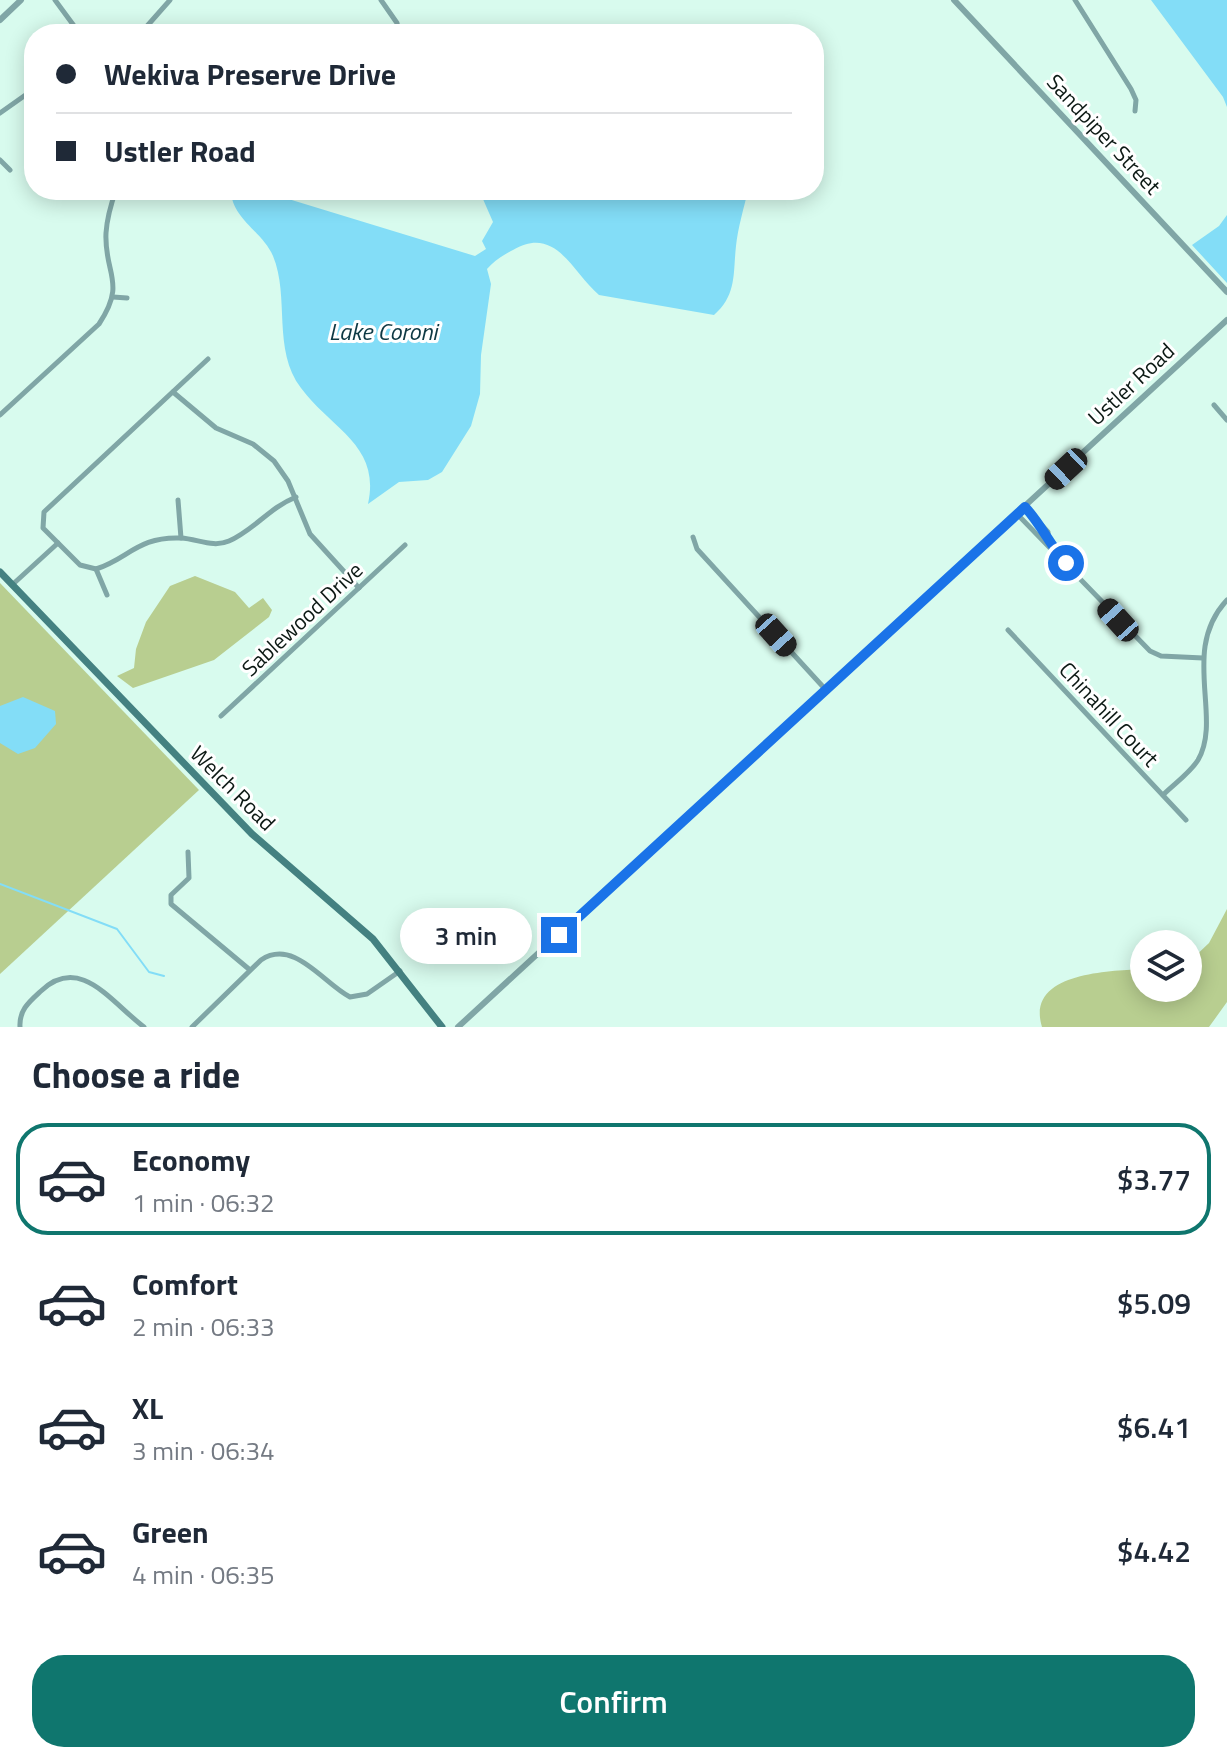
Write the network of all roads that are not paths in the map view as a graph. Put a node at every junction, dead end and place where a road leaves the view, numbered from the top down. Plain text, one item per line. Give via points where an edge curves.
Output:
1 (21, 0) edge
2 (55, 0) edge
3 (170, 0) edge
4 (381, 0) edge
5 (954, 0) edge
6 (1075, 0) edge
7 (0, 20) edge
8 (73, 24) edge
9 (149, 24) edge
10 (397, 24) edge
11 (24, 96) edge
12 (1135, 111) dead end
13 (0, 113) edge
14 (0, 160) edge
15 (10, 170) dead end
16 (114, 200) edge
17 (1227, 292) edge
18 (113, 297) junction
19 (127, 298) dead end
20 (1227, 320) edge
21 (208, 359) dead end
22 (173, 392) junction
23 (1214, 405) dead end
24 (0, 414) edge
25 (1227, 420) edge
26 (296, 497) junction
27 (178, 500) dead end
28 (1025, 507) junction
29 (1017, 514) junction
30 (1040, 524) junction
31 (1032, 531) junction
32 (693, 537) dead end
33 (181, 538) junction
34 (58, 543) junction
35 (1049, 544) junction
36 (405, 545) dead end
37 (96, 569) junction
38 (0, 572) edge
39 (12, 585) junction
40 (359, 588) junction
41 (107, 595) dead end
42 (1227, 600) edge
43 (1008, 630) dead end
44 (1203, 658) junction
45 (826, 690) junction
46 (221, 716) dead end
47 (1163, 795) junction
48 (1186, 820) dead end
49 (188, 852) dead end
50 (250, 970) junction
51 (400, 970) junction
52 (20, 1027) edge
53 (144, 1027) edge
54 (192, 1027) edge
55 (442, 1027) edge
56 (458, 1027) edge

1 - 7 street
2 - 8 street
3 - 9 street
4 - 10 street
5 - 17 street, Sandpiper Street
6 - 12 street via 1131,89
11 - 13 street
14 - 15 street
16 - 18 street via 106,236
18 - 19 street
18 - 24 street via 99,324
20 - 28 street, Ustler Road
21 - 22 street
22 - 26 street via 216,428 265,453 282,470
22 - 34 street via 44,512 43,528
23 - 25 street
26 - 33 street via 277,504 229,541
26 - 40 street via 310,534
27 - 33 street
28 - 29 street, Ustler Road
28 - 30 street
29 - 31 street
29 - 45 street, Ustler Road
30 - 31 street
30 - 35 street via 1048,532
31 - 35 street
32 - 45 street via 697,549
33 - 37 street via 146,543
34 - 37 street via 80,565
34 - 39 street
35 - 44 street via 1135,640 1161,656
36 - 40 street, Sablewood Drive
37 - 41 street
38 - 39 main road, Welch Road
39 - 51 main road, Welch Road via 226,808 373,939
40 - 46 street, Sablewood Drive
42 - 44 street via 1213,619
43 - 47 street, Chinahill Court
44 - 47 street via 1202,749 1193,766
45 - 56 street, Ustler Road
47 - 48 street, Chinahill Court
49 - 50 street via 189,878 171,895 171,904
50 - 51 street via 268,955 289,954 352,997 367,994
50 - 54 street
51 - 55 main road, Welch Road
52 - 53 street via 25,1006 54,980 69,975 84,979

